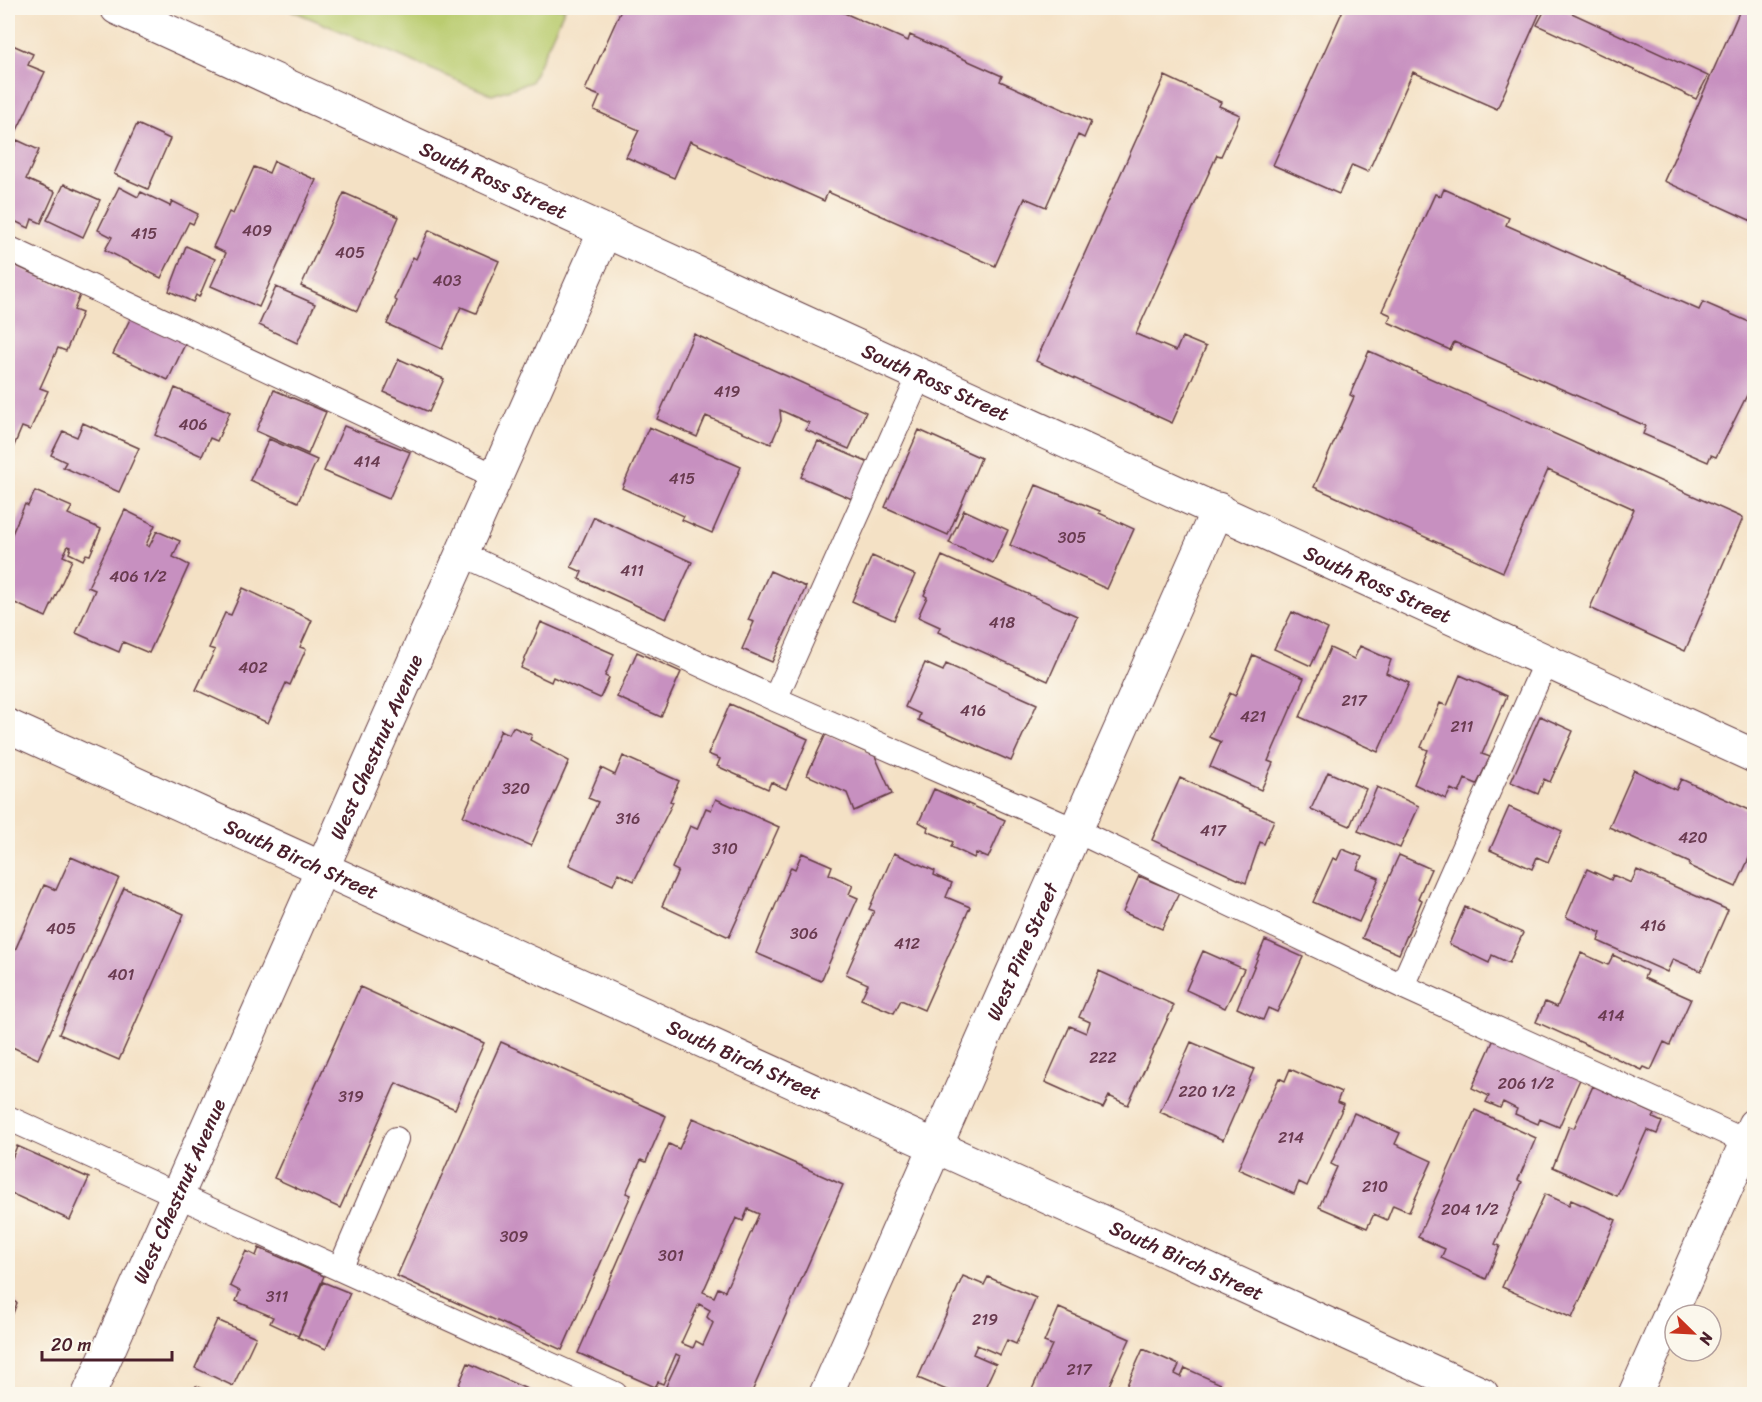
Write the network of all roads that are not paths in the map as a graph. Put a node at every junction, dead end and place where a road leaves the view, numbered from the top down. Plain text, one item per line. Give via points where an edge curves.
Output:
1 (117, 8) edge
2 (605, 231) junction
3 (8, 248) edge
4 (920, 375) junction
5 (497, 477) junction
6 (1218, 509) junction
7 (462, 554) junction
8 (1546, 661) junction
9 (775, 699) junction
10 (8, 726) edge
11 (1755, 756) edge
12 (1077, 831) junction
13 (323, 869) junction
14 (1402, 986) junction
15 (8, 1118) edge
16 (1751, 1133) edge
17 (396, 1139) dead end
18 (936, 1147) junction
19 (177, 1196) junction
20 (340, 1269) junction
21 (89, 1395) edge
22 (615, 1395) edge
23 (826, 1395) edge
24 (1482, 1395) edge
25 (1635, 1395) edge

1 - 2 street, South Ross Street
2 - 4 street, South Ross Street
2 - 5 street, West Chestnut Avenue
3 - 5 lane
4 - 6 street, South Ross Street
4 - 9 lane
5 - 7 street, West Chestnut Avenue
6 - 8 street, South Ross Street
6 - 12 street, West Pine Street
7 - 9 lane
7 - 13 street, West Chestnut Avenue
8 - 11 street, South Ross Street
8 - 14 lane
9 - 12 lane
10 - 13 street, South Birch Street
12 - 14 lane
12 - 18 street, West Pine Street
13 - 18 street, South Birch Street
13 - 19 street, West Chestnut Avenue
14 - 16 lane
15 - 19 lane
16 - 25 street
17 - 20 lane
18 - 23 street, West Pine Street
18 - 24 street, South Birch Street
19 - 20 lane
19 - 21 street, West Chestnut Avenue
20 - 22 lane

